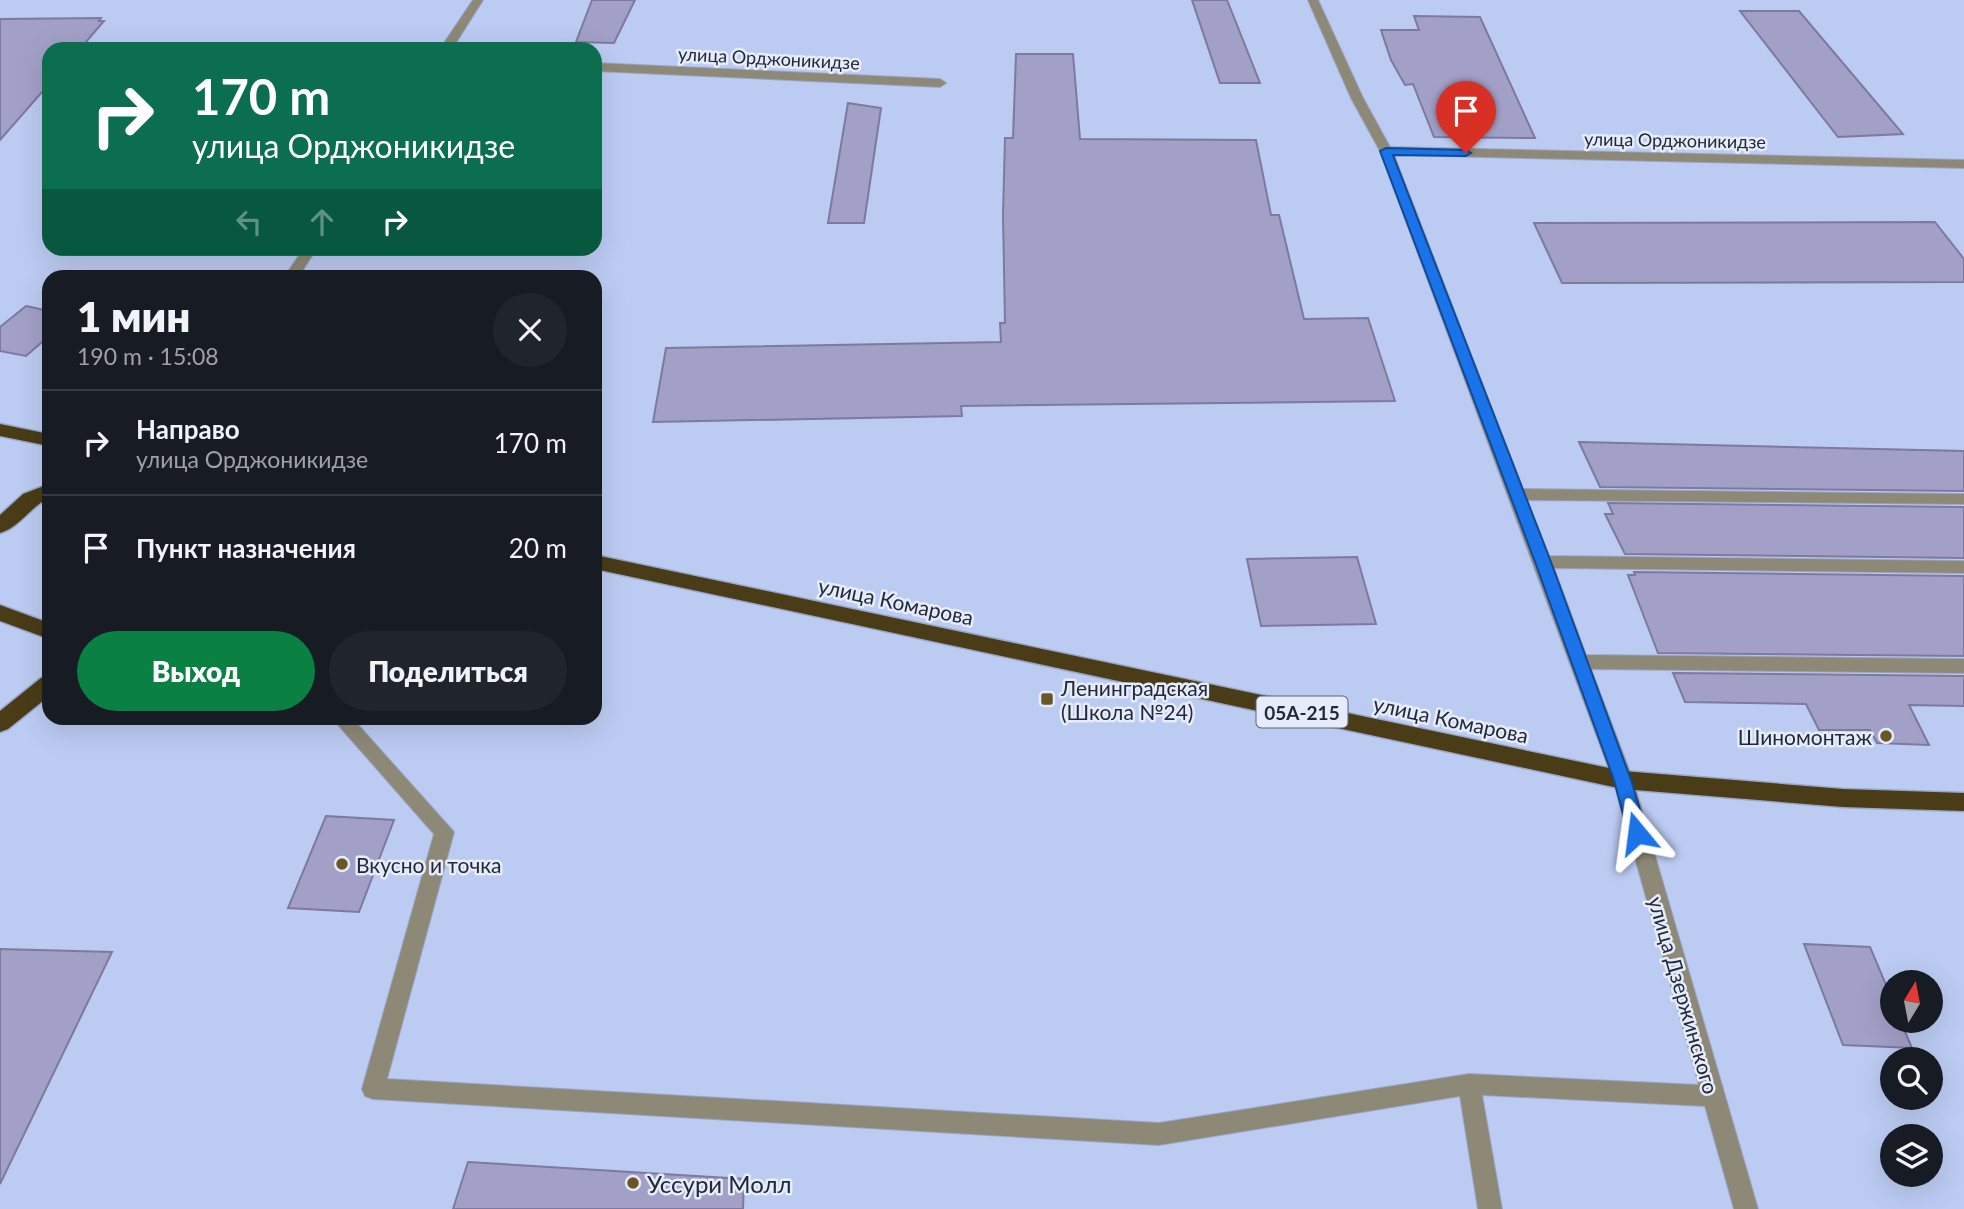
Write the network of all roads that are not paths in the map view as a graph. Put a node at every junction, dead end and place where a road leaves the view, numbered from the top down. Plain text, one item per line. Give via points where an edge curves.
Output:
1 (478, 0) edge
2 (1313, 0) edge
3 (451, 42) edge
4 (602, 67) edge
5 (940, 83) dead end
6 (1386, 151) junction
7 (1964, 164) edge
8 (0, 430) edge
9 (42, 439) edge
10 (42, 493) edge
11 (1516, 494) junction
12 (1964, 499) edge
13 (0, 526) edge
14 (1543, 562) junction
15 (602, 563) edge
16 (1964, 567) edge
17 (647, 573) junction
18 (602, 576) edge
19 (0, 612) edge
20 (42, 628) edge
21 (1580, 662) junction
22 (1964, 666) edge
23 (42, 690) edge
24 (0, 723) edge
25 (347, 725) edge
26 (1623, 780) junction
27 (1964, 802) edge
28 (1469, 1084) junction
29 (1712, 1096) junction
30 (1490, 1209) edge
31 (1746, 1209) edge

1 - 3 street
2 - 6 street, улица Дзержинского
4 - 5 street, улица Орджоникидзе
6 - 7 street, улица Орджоникидзе
6 - 11 street, улица Дзержинского
8 - 9 highway
10 - 13 highway
11 - 12 street
11 - 14 street, улица Дзержинского
14 - 16 street
14 - 21 street, улица Дзержинского
15 - 17 highway, улица Комарова / 05А-215
17 - 18 highway, улица Комарова / 05А-215
17 - 26 highway, улица Комарова / 05А-215
19 - 20 highway
21 - 22 street
21 - 26 street, улица Дзержинского
23 - 24 highway
25 - 28 street via 444,832 373,1089 1159,1134
26 - 27 highway, улица Комарова / 05А-215 via 1843,798
26 - 29 street, улица Дзержинского
28 - 29 street
28 - 30 street
29 - 31 street, улица Дзержинского

